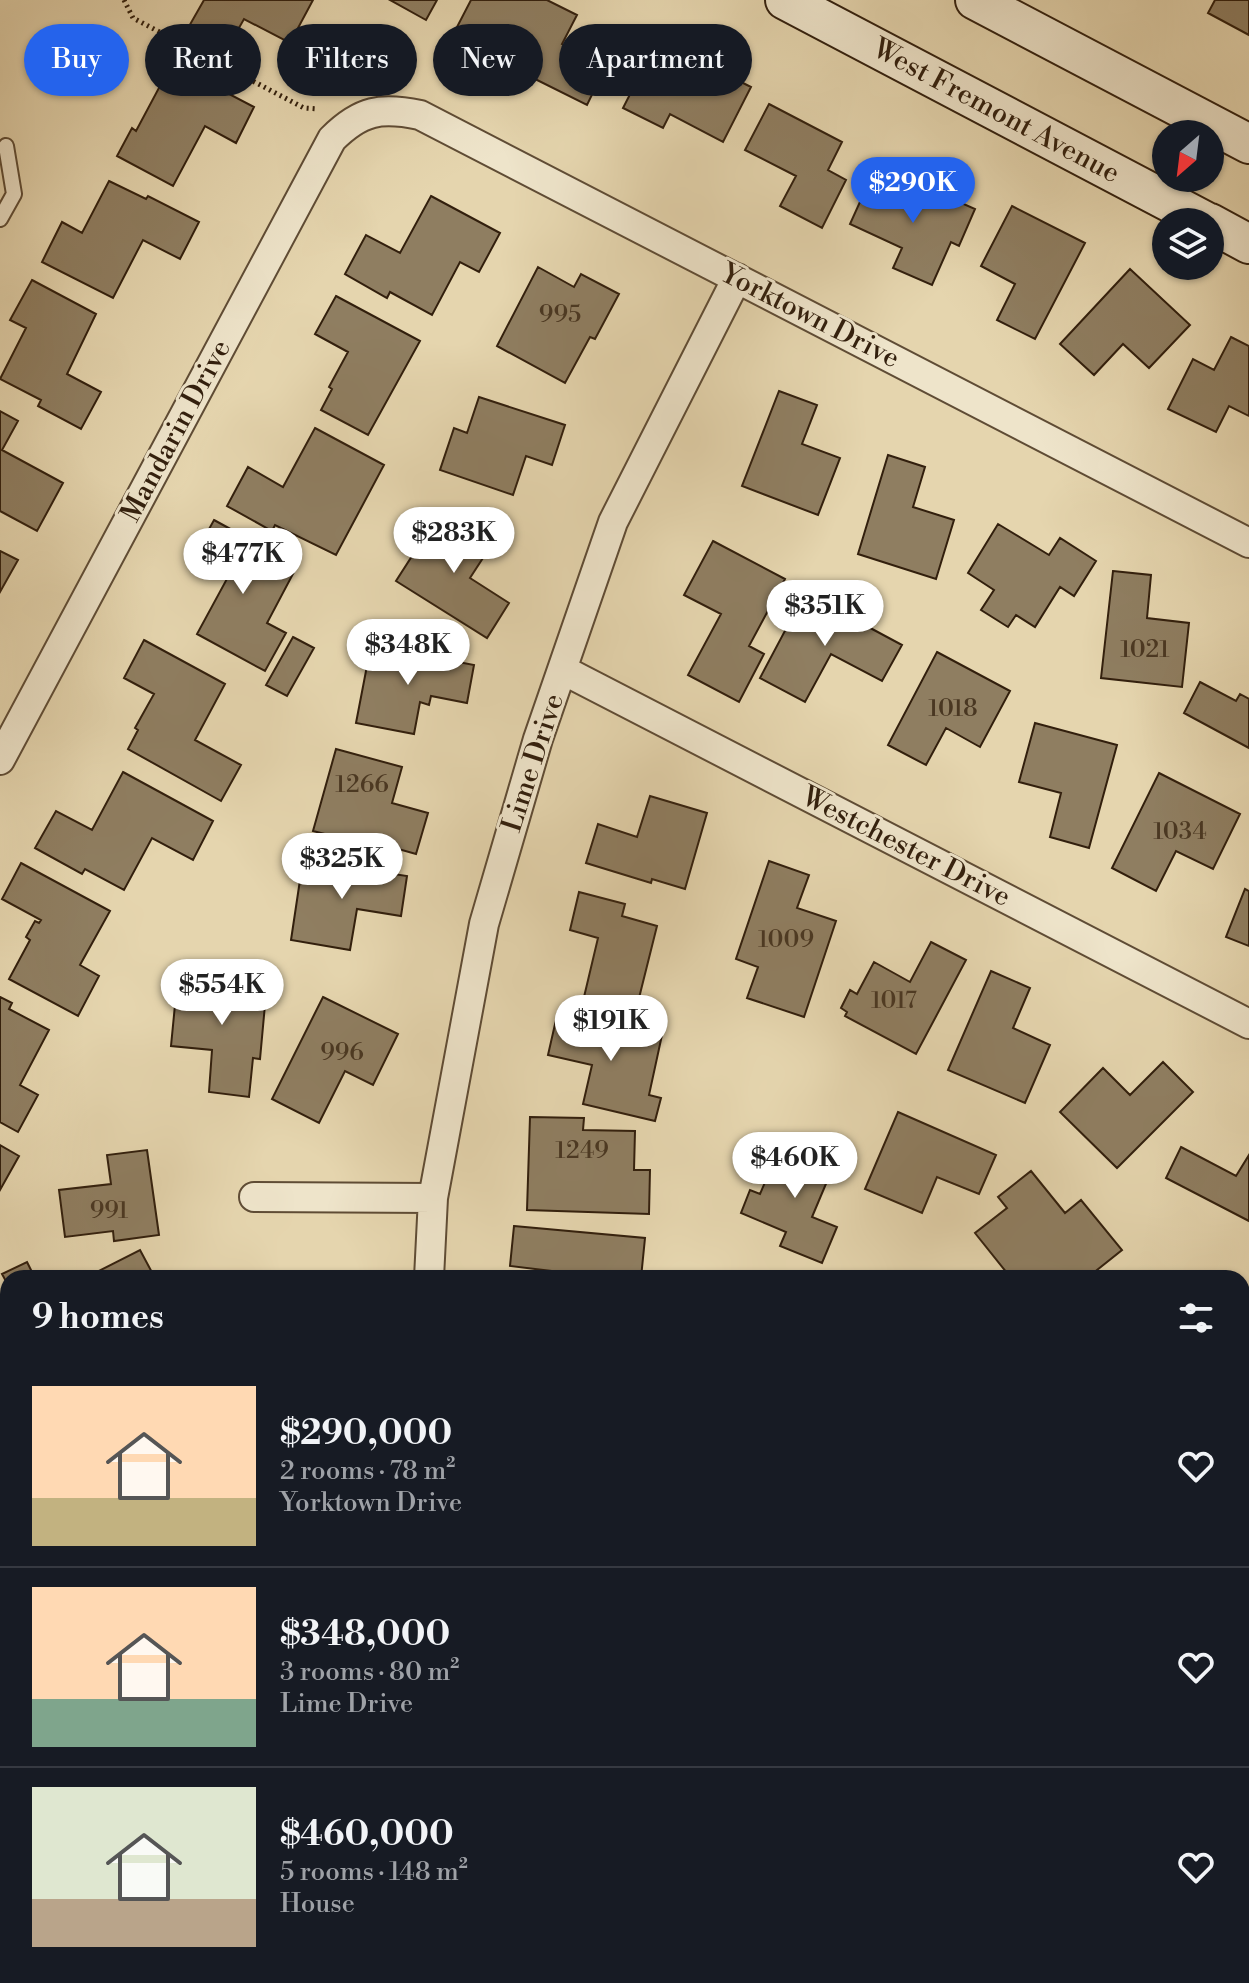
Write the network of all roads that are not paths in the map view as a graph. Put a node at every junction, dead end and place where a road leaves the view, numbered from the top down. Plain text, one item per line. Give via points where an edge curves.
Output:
1 (785, 0) edge
2 (975, 0) edge
3 (366, 114) joint
4 (1249, 144) edge
5 (6, 146) dead end
6 (1180, 208) edge
7 (0, 219) edge
8 (1224, 231) edge
9 (1249, 244) edge
10 (737, 278) junction
11 (1249, 543) edge
12 (563, 670) junction
13 (0, 760) edge
14 (1249, 1024) edge
15 (254, 1197) dead end
16 (433, 1198) junction
17 (429, 1270) edge

1 - 6 main road, West Fremont Avenue
2 - 4 main road
3 - 10 street, Yorktown Drive via 392,109 420,115
3 - 13 street, Mandarin Drive via 332,139
5 - 7 lane via 14,194
8 - 9 main road, West Fremont Avenue
10 - 11 street, Yorktown Drive
10 - 12 street, Lime Drive via 613,522
12 - 14 street, Westchester Drive
12 - 16 street, Lime Drive via 484,924
15 - 16 street
16 - 17 street, Lime Drive

